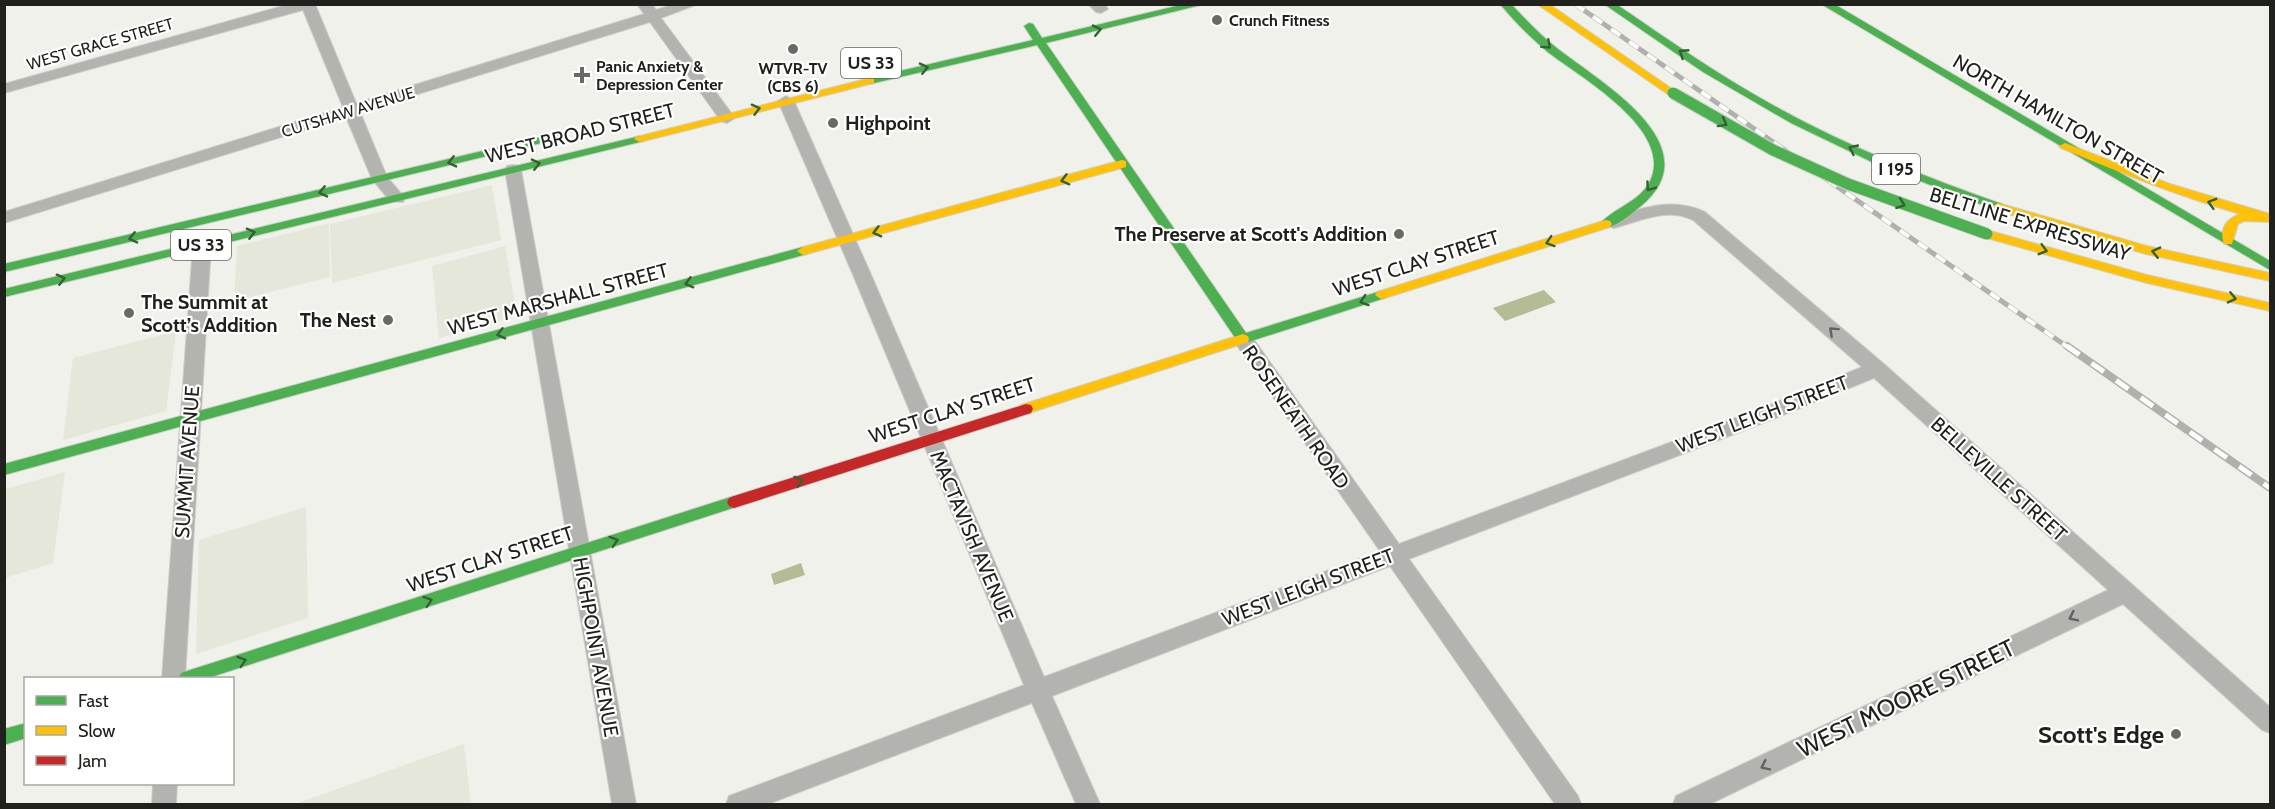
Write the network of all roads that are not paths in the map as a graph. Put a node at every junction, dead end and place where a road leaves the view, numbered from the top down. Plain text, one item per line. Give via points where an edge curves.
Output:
1 (691, 4) edge
2 (1119, 4) edge
3 (1200, 4) edge
4 (1505, 4) edge
5 (1542, 4) edge
6 (1609, 4) edge
7 (1826, 4) edge
8 (308, 5) edge
9 (1098, 7) edge
10 (649, 10) edge
11 (1079, 14) dead end
12 (1046, 22) dead end
13 (1040, 42) junction
14 (4, 89) edge
15 (731, 96) dead end
16 (706, 101) junction
17 (786, 101) junction
18 (352, 110) junction
19 (727, 118) junction
20 (565, 135) dead end
21 (2066, 146) junction
22 (1122, 164) junction
23 (513, 170) junction
24 (380, 179) junction
25 (397, 198) junction
26 (2270, 217) edge
27 (4, 218) edge
28 (1606, 224) junction
29 (1726, 238) joint
30 (846, 240) junction
31 (2228, 241) junction
32 (202, 245) junction
33 (2271, 266) edge
34 (4, 268) edge
35 (2271, 277) edge
36 (4, 293) edge
37 (2266, 306) edge
38 (539, 324) junction
39 (1243, 339) junction
40 (1877, 369) junction
41 (190, 419) junction
42 (931, 439) junction
43 (4, 470) edge
44 (579, 553) junction
45 (1393, 555) junction
46 (2126, 592) junction
47 (173, 677) edge
48 (190, 677) edge
49 (1036, 690) junction
50 (2271, 722) edge
51 (24, 731) edge
52 (4, 736) edge
53 (165, 785) edge
54 (164, 804) edge
55 (624, 804) edge
56 (738, 804) edge
57 (1088, 804) edge
58 (1569, 804) edge
59 (1685, 804) edge

1 - 10 street, CUTSHAW AVENUE
2 - 9 main road
13 -> 3 main road, WEST BROAD STREET / US 33
4 -> 28 main road via 1550,48 1633,112 1653,140 1660,166 1655,182 1641,200
5 -> 37 main road, BELTLINE EXPRESSWAY / I 195, bridge via 1673,93 1816,170 1987,234 2146,279
35 -> 6 main road, BELTLINE EXPRESSWAY / I 195 via 2066,228 1980,201 1890,166 1739,89
7 - 21 main road, NORTH HAMILTON STREET
8 - 14 street, WEST GRACE STREET
8 - 18 street
9 - 11 main road
10 - 16 street
10 - 18 street, CUTSHAW AVENUE
12 - 13 main road, ROSENEATH ROAD via 1022,27
17 -> 13 main road, WEST BROAD STREET / US 33
13 - 22 main road, ROSENEATH ROAD
15 - 16 main road
16 - 19 street
19 -> 17 main road, WEST BROAD STREET / US 33
17 - 30 street, MACTAVISH AVENUE
18 - 24 street
18 - 27 street, CUTSHAW AVENUE
23 -> 19 main road, WEST BROAD STREET / US 33
20 -> 24 main road, WEST BROAD STREET / US 33
26 -> 21 main road via 2160,186
21 - 31 main road, NORTH HAMILTON STREET
22 -> 30 main road, WEST MARSHALL STREET
22 - 39 main road, ROSENEATH ROAD
23 - 25 main road, WEST BROAD STREET / US 33
23 - 38 street, HIGHPOINT AVENUE
24 - 25 street
24 -> 34 main road, WEST BROAD STREET / US 33
32 -> 25 main road, WEST BROAD STREET / US 33
26 - 31 main road via 2230,221
28 - 29 street, WEST CLAY STREET via 1677,208 1694,212
28 -> 39 main road, WEST CLAY STREET
40 -> 29 street, BELLEVILLE STREET
30 -> 38 main road, WEST MARSHALL STREET
30 - 42 street, MACTAVISH AVENUE
31 - 33 main road, NORTH HAMILTON STREET
36 -> 32 main road, WEST BROAD STREET / US 33
32 - 41 street, SUMMIT AVENUE
38 -> 41 main road, WEST MARSHALL STREET
38 - 44 street, HIGHPOINT AVENUE
39 - 42 main road, WEST CLAY STREET
39 - 45 street, ROSENEATH ROAD
40 - 45 street, WEST LEIGH STREET
40 - 46 street, BELLEVILLE STREET
41 - 43 main road, WEST MARSHALL STREET
41 - 47 street, SUMMIT AVENUE
44 -> 42 main road, WEST CLAY STREET
42 - 49 street, MACTAVISH AVENUE
48 -> 44 main road, WEST CLAY STREET
44 - 55 street, HIGHPOINT AVENUE
45 - 49 street, WEST LEIGH STREET
45 - 58 street, ROSENEATH ROAD
46 - 50 street, BELLEVILLE STREET
46 -> 59 street, WEST MOORE STREET
49 - 56 street, WEST LEIGH STREET
49 - 57 street, MACTAVISH AVENUE
51 - 52 main road
53 - 54 street

